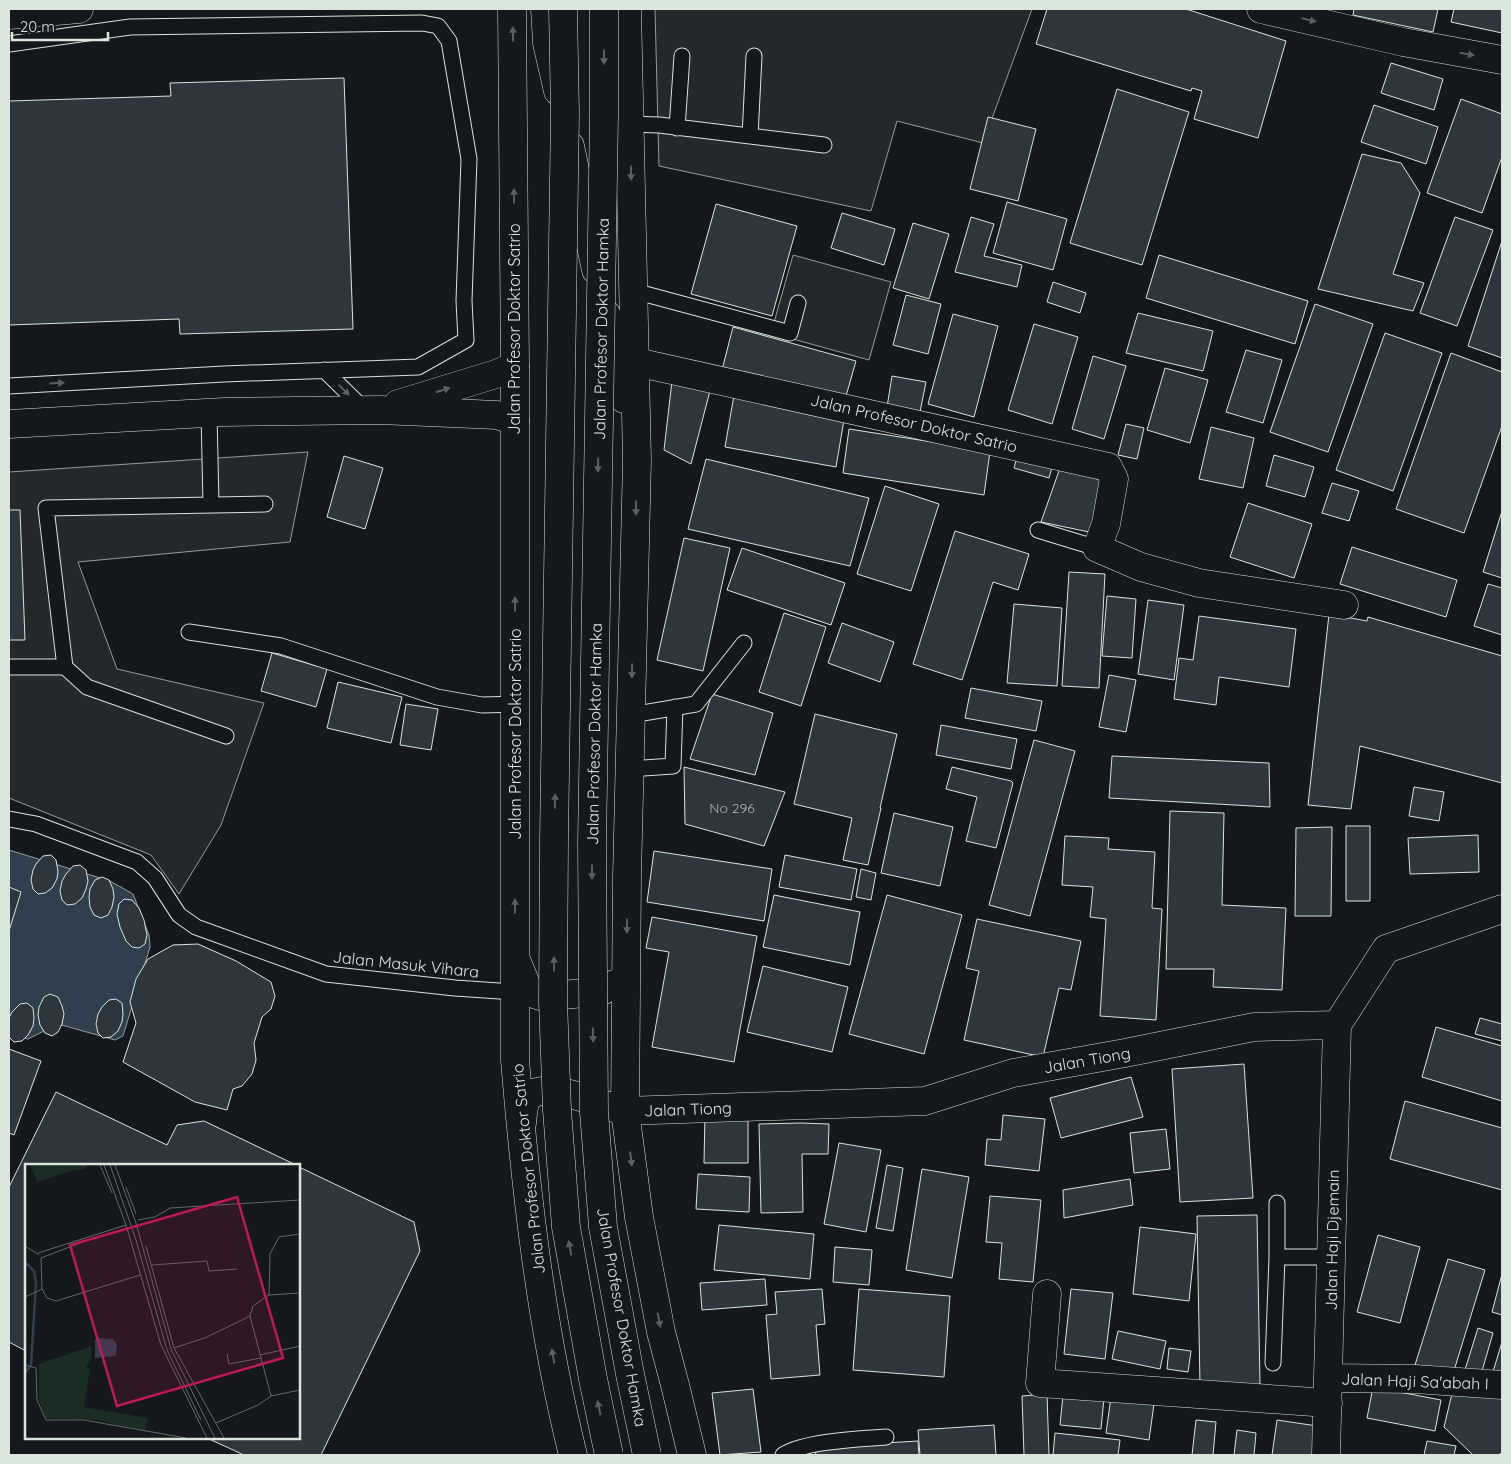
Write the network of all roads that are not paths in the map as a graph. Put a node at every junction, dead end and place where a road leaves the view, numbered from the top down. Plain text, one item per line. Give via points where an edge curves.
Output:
1 (80, 9) edge
2 (512, 9) edge
3 (545, 9) edge
4 (563, 9) edge
5 (604, 9) edge
6 (627, 9) edge
7 (1261, 9) edge
8 (10, 13) edge
9 (9, 44) edge
10 (682, 56) dead end
11 (754, 56) dead end
12 (1502, 60) edge
13 (630, 124) junction
14 (677, 128) junction
15 (750, 136) junction
16 (824, 144) dead end
17 (634, 291) junction
18 (798, 303) dead end
19 (636, 362) junction
20 (515, 366) junction
21 (324, 370) junction
22 (9, 386) edge
23 (372, 410) junction
24 (209, 413) junction
25 (515, 421) junction
26 (9, 424) edge
27 (637, 460) junction
28 (265, 504) dead end
29 (211, 505) junction
30 (1038, 530) dead end
31 (1097, 548) junction
32 (1344, 605) dead end
33 (190, 632) dead end
34 (744, 642) dead end
35 (9, 667) edge
36 (65, 667) junction
37 (515, 704) junction
38 (675, 707) junction
39 (631, 715) junction
40 (226, 736) dead end
41 (629, 769) junction
42 (9, 819) edge
43 (1502, 909) edge
44 (515, 955) junction
45 (626, 977) junction
46 (515, 992) junction
47 (1338, 1025) junction
48 (625, 1111) junction
49 (521, 1132) junction
50 (1277, 1203) dead end
51 (1277, 1257) junction
52 (1331, 1257) junction
53 (1047, 1294) dead end
54 (1273, 1363) dead end
55 (1502, 1385) edge
56 (1328, 1390) junction
57 (886, 1437) dead end
58 (573, 1455) edge
59 (610, 1455) edge
60 (647, 1455) edge
61 (692, 1455) edge
62 (783, 1455) edge
63 (1326, 1455) edge

1 - 8 main road
20 -> 2 main road, Jalan Profesor Doktor Satrio
3 - 27 main road via 547,43
59 -> 4 main road, bridge via 566,1227 553,1001 565,114
5 -> 60 main road, Jalan Profesor Doktor Hamka, bridge via 592,844 594,1112 603,1227
6 - 13 main road
7 -> 12 main road via 1403,42
9 - 21 lane via 130,27 422,23 438,26 449,41 469,159 464,302 466,340 418,367
10 - 14 lane
11 - 15 lane
13 - 14 lane
13 -> 17 main road
14 - 15 lane
15 - 16 lane
17 - 18 lane via 790,332
17 - 19 main road
19 - 27 main road
19 - 31 main road, Jalan Profesor Doktor Satrio via 1108,467 1114,479 1106,524
23 -> 20 main road
20 - 25 main road, Jalan Profesor Doktor Satrio
22 -> 21 lane
21 -> 23 lane
23 - 24 main road
23 - 25 main road via 496,415
24 - 26 main road
24 - 29 lane
37 -> 25 main road, Jalan Profesor Doktor Satrio
27 -> 39 main road
28 - 29 lane
29 - 36 lane via 46,508
30 - 31 lane
31 - 32 main road via 1141,568 1199,584
33 - 37 lane via 281,646 457,702
34 - 38 lane via 696,704
35 - 36 lane
36 - 40 lane via 87,687
44 -> 37 main road, Jalan Profesor Doktor Satrio
38 - 39 lane
38 - 41 lane via 673,766
39 - 41 main road
41 -> 45 main road
42 - 46 lane, Jalan Masuk Vihara via 36,824 137,862 155,878 179,915 196,927 326,974
43 - 47 main road via 1386,949
44 - 45 main road via 528,989 544,997 602,991
44 - 46 main road, Jalan Profesor Doktor Satrio
45 - 48 main road
46 - 49 main road, Jalan Profesor Doktor Satrio via 515,1060
47 - 48 main road, Jalan Tiong via 1254,1027 1012,1073 926,1101
47 - 52 main road, Jalan Haji Djemain
48 - 49 main road, Jalan Tiong via 566,1093 539,1091 525,1101
48 -> 61 main road via 639,1217 659,1322
58 -> 49 main road, Jalan Profesor Doktor Satrio via 542,1296
50 - 51 lane
51 - 52 lane
51 - 54 lane
52 - 56 main road, Jalan Haji Djemain
53 - 56 main road, Jalan Haji Sa'abah I via 1040,1383
55 - 56 main road, Jalan Haji Sa'abah I via 1415,1379
56 - 63 main road, Jalan Haji Djemain
57 - 62 lane via 807,1446

